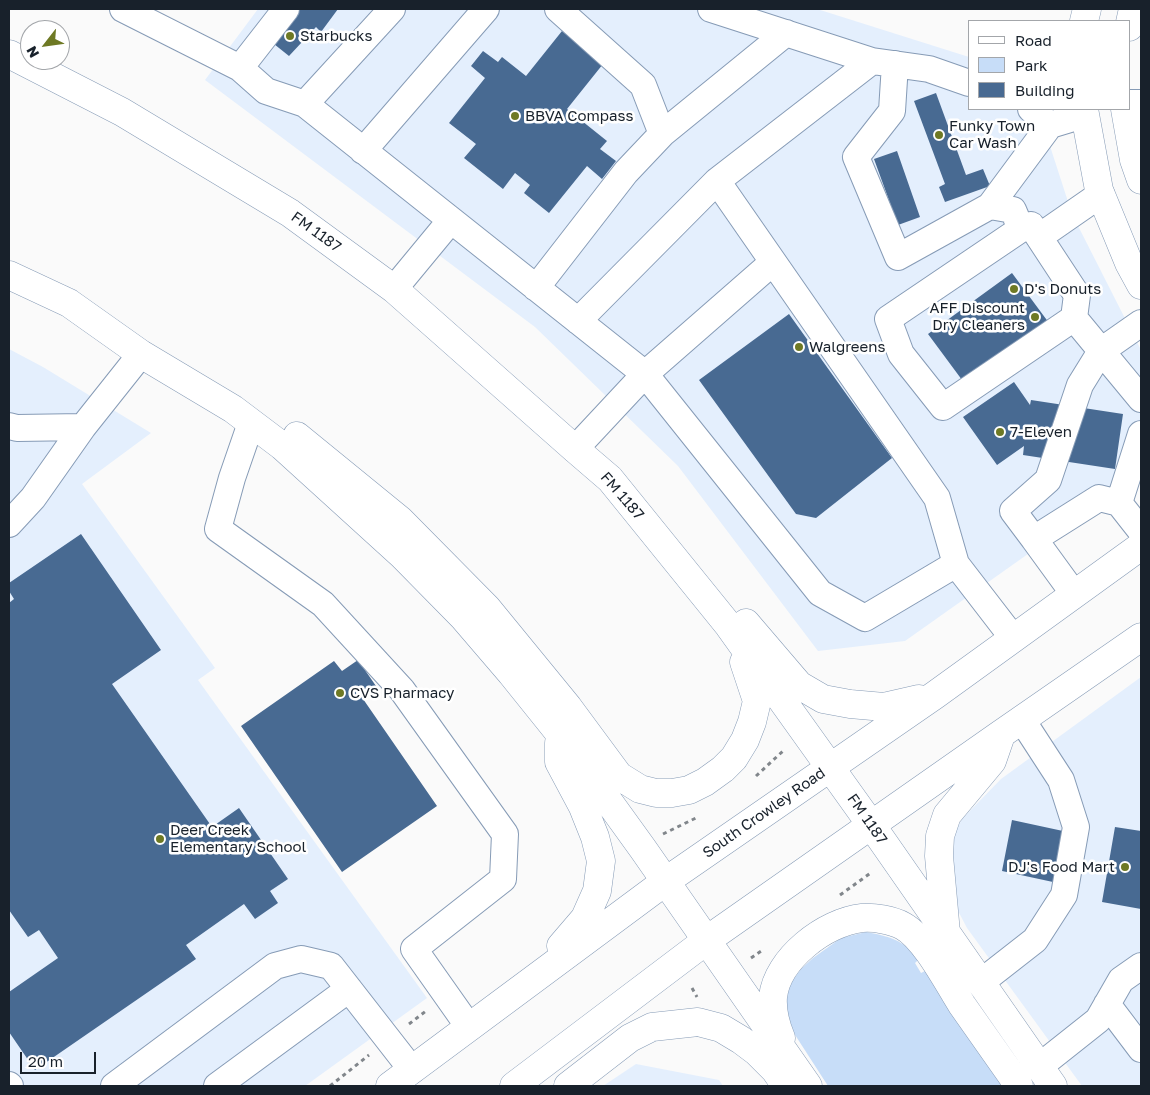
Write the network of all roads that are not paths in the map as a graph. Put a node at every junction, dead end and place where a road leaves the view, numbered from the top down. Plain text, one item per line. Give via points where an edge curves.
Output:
1 (124, 9) edge
2 (286, 9) edge
3 (392, 9) edge
4 (486, 9) edge
5 (558, 9) edge
6 (711, 9) edge
7 (1133, 9) edge
8 (1130, 22) edge
9 (786, 33) junction
10 (9, 54) edge
11 (884, 62) junction
12 (240, 68) junction
13 (968, 83) edge
14 (305, 104) junction
15 (1125, 110) edge
16 (1090, 111) edge
17 (1041, 117) edge
18 (662, 134) junction
19 (363, 150) junction
20 (1141, 180) edge
21 (717, 181) junction
22 (1101, 194) junction
23 (990, 206) junction
24 (451, 220) junction
25 (1030, 233) junction
26 (772, 263) junction
27 (9, 276) edge
28 (1141, 285) edge
29 (536, 288) junction
30 (394, 289) junction
31 (1074, 318) junction
32 (578, 321) junction
33 (1141, 323) edge
34 (1101, 351) junction
35 (141, 354) junction
36 (645, 374) junction
37 (1141, 399) edge
38 (242, 416) junction
39 (9, 426) edge
40 (83, 427) junction
41 (1141, 434) edge
42 (575, 449) junction
43 (610, 479) junction
44 (1119, 503) junction
45 (9, 524) edge
46 (1141, 532) edge
47 (1034, 539) junction
48 (1141, 546) edge
49 (956, 564) junction
50 (1074, 594) junction
51 (729, 626) junction
52 (1141, 637) edge
53 (1013, 638) junction
54 (935, 695) junction
55 (1011, 727) junction
56 (560, 734) junction
57 (830, 768) junction
58 (872, 826) junction
59 (666, 881) junction
60 (946, 935) junction
61 (707, 940) junction
62 (1141, 966) edge
63 (538, 976) junction
64 (980, 983) junction
65 (349, 989) junction
66 (1107, 1004) junction
67 (469, 1027) junction
68 (1139, 1041) edge
69 (412, 1070) junction
70 (1046, 1076) edge
71 (796, 1080) edge
72 (518, 1085) edge
73 (114, 1086) edge
74 (217, 1086) edge
75 (390, 1086) edge
76 (568, 1086) edge
77 (1019, 1086) edge

1 - 12 lane
2 - 12 lane
3 - 14 lane
4 - 19 lane
5 - 18 lane via 643,85
6 - 9 lane
7 - 8 main road
9 - 11 lane
9 - 18 lane
10 - 30 main road, FM 1187 / FM 1187 via 122,112 290,213
11 - 13 lane via 929,69
11 - 21 lane
11 - 23 lane via 892,111 856,157 898,257
12 - 14 lane via 266,91
14 - 19 lane
15 - 20 main road
16 - 17 lane
16 - 22 main road
17 - 23 lane
18 - 29 lane via 626,172
19 - 24 lane
21 - 26 lane
21 - 32 lane
22 - 25 lane
22 - 28 main road
23 - 25 lane via 1013,210
24 - 29 lane
24 - 30 lane
25 - 31 lane via 1077,295
25 - 31 lane via 888,319 901,354 943,407
26 - 36 lane
26 - 49 lane via 937,498
27 - 35 main road via 68,303
29 - 32 lane
30 - 42 main road, FM 1187 / FM 1187
31 - 34 lane
32 - 36 lane
33 - 34 lane
34 - 37 lane
34 - 47 lane via 1080,385 1048,480 1013,511
35 - 38 main road
35 - 40 lane
36 - 42 lane
36 - 49 lane via 820,593 865,618
38 - 51 main road via 274,417 400,520 488,608 619,776 640,789 656,793 689,790 723,769 745,740 757,701
38 - 56 main road via 282,446 403,556 463,617
38 - 67 lane via 232,478 218,530 323,604 402,690 505,834 503,879 414,949
39 - 40 lane
40 - 45 lane via 33,498
41 - 44 lane
42 - 43 main road, FM 1187 / FM 1187
43 - 51 main road, FM 1187 / FM 1187
43 - 54 main road via 640,490 799,685 823,699 884,707
44 - 46 lane
44 - 47 lane via 1099,498
47 - 50 lane
48 - 50 main road, South Crowley Road
49 - 53 lane
50 - 53 main road, South Crowley Road
51 - 57 main road, FM 1187 / FM 1187
52 - 55 main road
53 - 54 main road, South Crowley Road
54 - 57 main road, South Crowley Road
55 - 58 main road
55 - 60 main road via 992,761 947,815 940,836
55 - 64 lane via 1061,780 1076,827 1064,895 1035,940
56 - 59 main road
56 - 63 main road via 559,762 584,807 601,861 598,891 585,918
57 - 58 main road, FM 1187 / FM 1187
57 - 59 main road, South Crowley Road
58 - 60 main road, FM 1187 / FM 1187
58 - 61 main road
59 - 61 main road
59 - 63 main road, South Crowley Road
60 - 64 main road, FM 1187 / FM 1187
61 - 71 main road
61 - 72 main road
62 - 66 lane via 1121,980
63 - 67 main road, South Crowley Road
64 - 70 main road, FM 1187 / FM 1187
65 - 69 lane
65 - 73 lane via 331,966 301,959 275,966
65 - 74 lane
66 - 68 lane
66 - 70 lane via 1098,1020
67 - 69 main road, South Crowley Road
69 - 75 main road, South Crowley Road
71 - 76 main road via 775,1070 757,1052 721,1028 698,1022 652,1027 630,1038
71 - 77 main road via 774,1012 773,997 779,977 790,959 805,945 845,922 863,918 884,920 903,927 923,944

